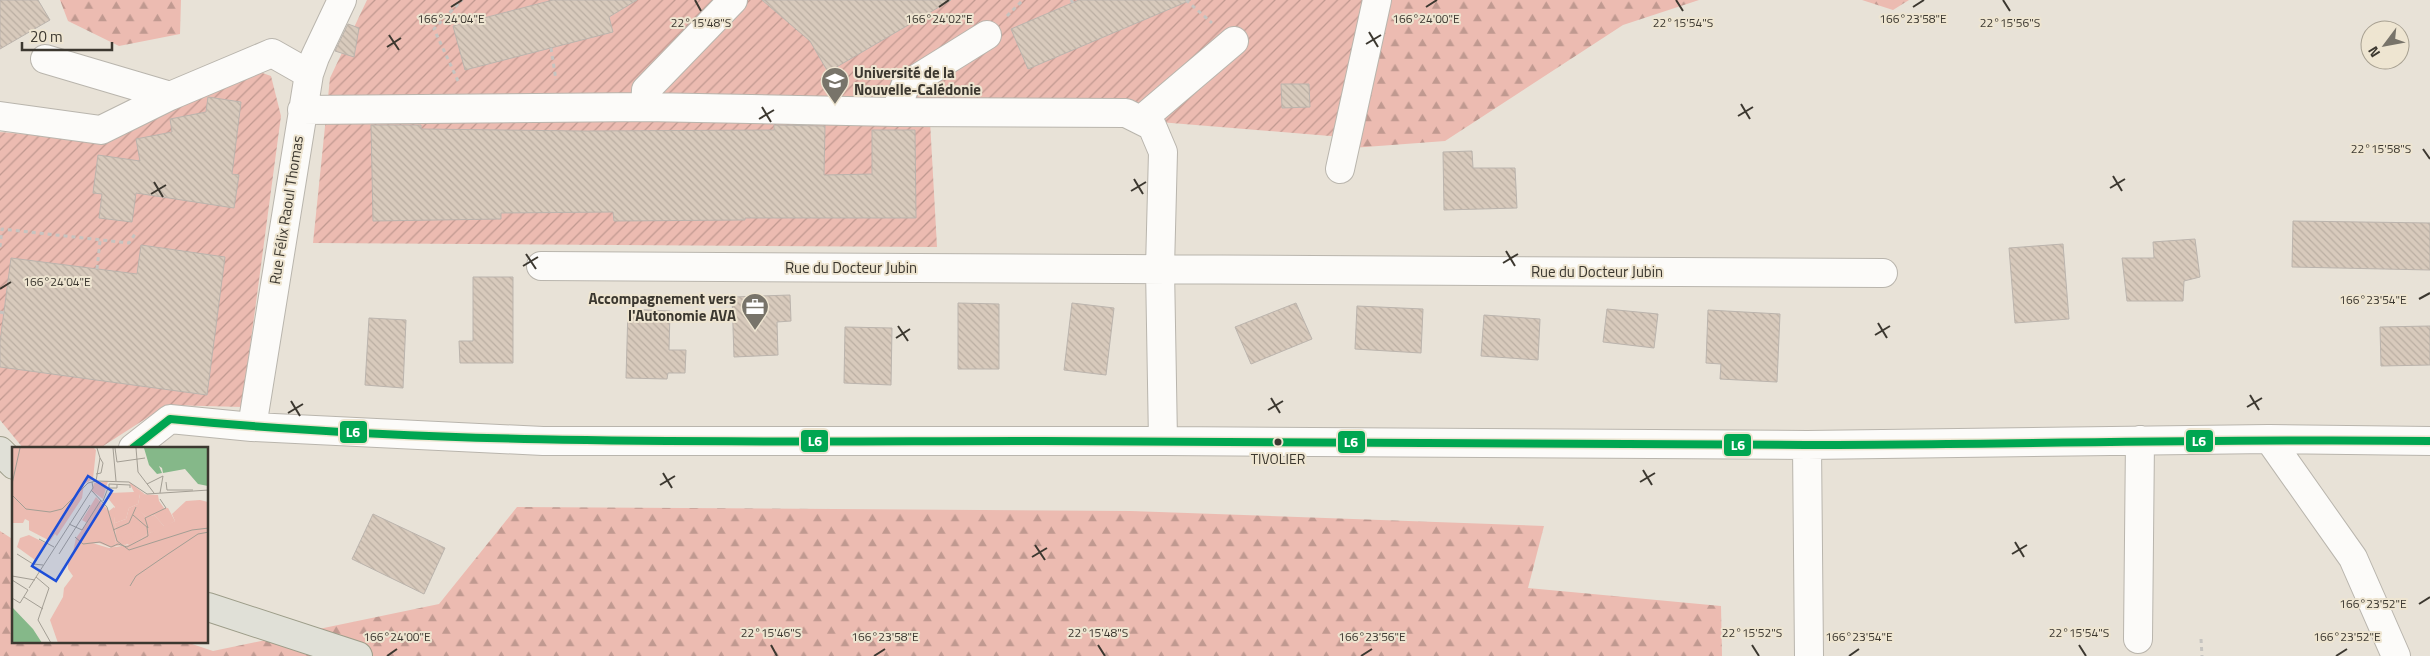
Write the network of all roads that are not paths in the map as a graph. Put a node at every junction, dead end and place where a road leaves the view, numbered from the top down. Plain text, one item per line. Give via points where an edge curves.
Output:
1 (342, 0) edge
2 (733, 0) edge
3 (1377, 0) edge
4 (987, 36) dead end
5 (1234, 41) dead end
6 (46, 59) dead end
7 (309, 74) junction
8 (170, 96) junction
9 (645, 107) junction
10 (302, 110) junction
11 (896, 112) junction
12 (0, 116) edge
13 (1141, 120) junction
14 (1340, 169) dead end
15 (541, 266) dead end
16 (1160, 268) junction
17 (1883, 273) dead end
18 (252, 427) junction
19 (2269, 439) junction
20 (2140, 440) junction
21 (1164, 441) junction
22 (2430, 441) edge
23 (1807, 445) junction
24 (134, 447) edge
25 (0, 451) edge
26 (12, 464) edge
27 (209, 607) edge
28 (2138, 639) dead end
29 (358, 656) edge
30 (1809, 656) edge
31 (2396, 656) edge

1 - 7 street, Rue Félix Raoul Thomas
2 - 9 street via 646,90
3 - 14 street
4 - 11 street via 904,86
5 - 13 street
6 - 8 street
7 - 8 street via 272,54
7 - 10 street, Rue Félix Raoul Thomas
8 - 12 street via 101,130
9 - 10 street
9 - 11 street
10 - 18 street, Rue Félix Raoul Thomas
11 - 13 street via 1126,112
13 - 16 street via 1152,126 1162,152
15 - 16 street, Rue du Docteur Jubin
16 - 17 street, Rue du Docteur Jubin
16 - 21 street
18 - 21 street via 543,441
18 - 24 street via 170,419
19 - 20 street
19 - 22 street
19 - 31 street via 2353,558
20 - 23 street
20 - 28 street
21 - 23 street
23 - 30 street
25 - 26 main road
27 - 29 main road

